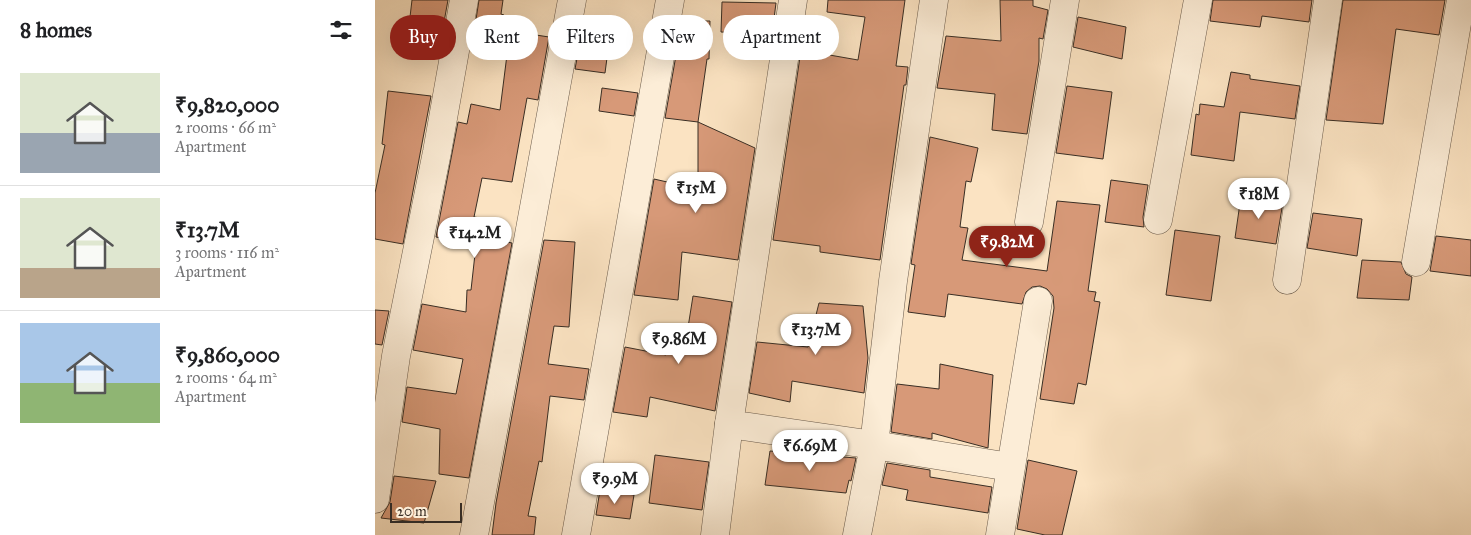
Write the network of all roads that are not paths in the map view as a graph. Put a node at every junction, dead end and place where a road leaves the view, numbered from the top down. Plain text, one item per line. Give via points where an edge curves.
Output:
1 (464, 0) edge
2 (571, 0) edge
3 (670, 0) edge
4 (793, 0) edge
5 (934, 0) edge
6 (1065, 0) edge
7 (1198, 0) edge
8 (1328, 0) edge
9 (1461, 0) edge
10 (1158, 220) dead end
11 (1029, 222) dead end
12 (1416, 262) dead end
13 (1287, 280) dead end
14 (1038, 301) dead end
15 (729, 424) junction
16 (875, 445) junction
17 (1010, 467) junction
18 (375, 498) edge
19 (474, 535) edge
20 (576, 535) edge
21 (715, 535) edge
22 (857, 535) edge
23 (1000, 535) edge

1 - 18 street via 396,356
2 - 19 street
3 - 20 street
4 - 15 street
5 - 16 street via 893,281
6 - 11 street
7 - 10 street
8 - 13 street
9 - 12 street
14 - 17 street
15 - 16 street
15 - 21 street
16 - 17 street
16 - 22 street
17 - 23 street

